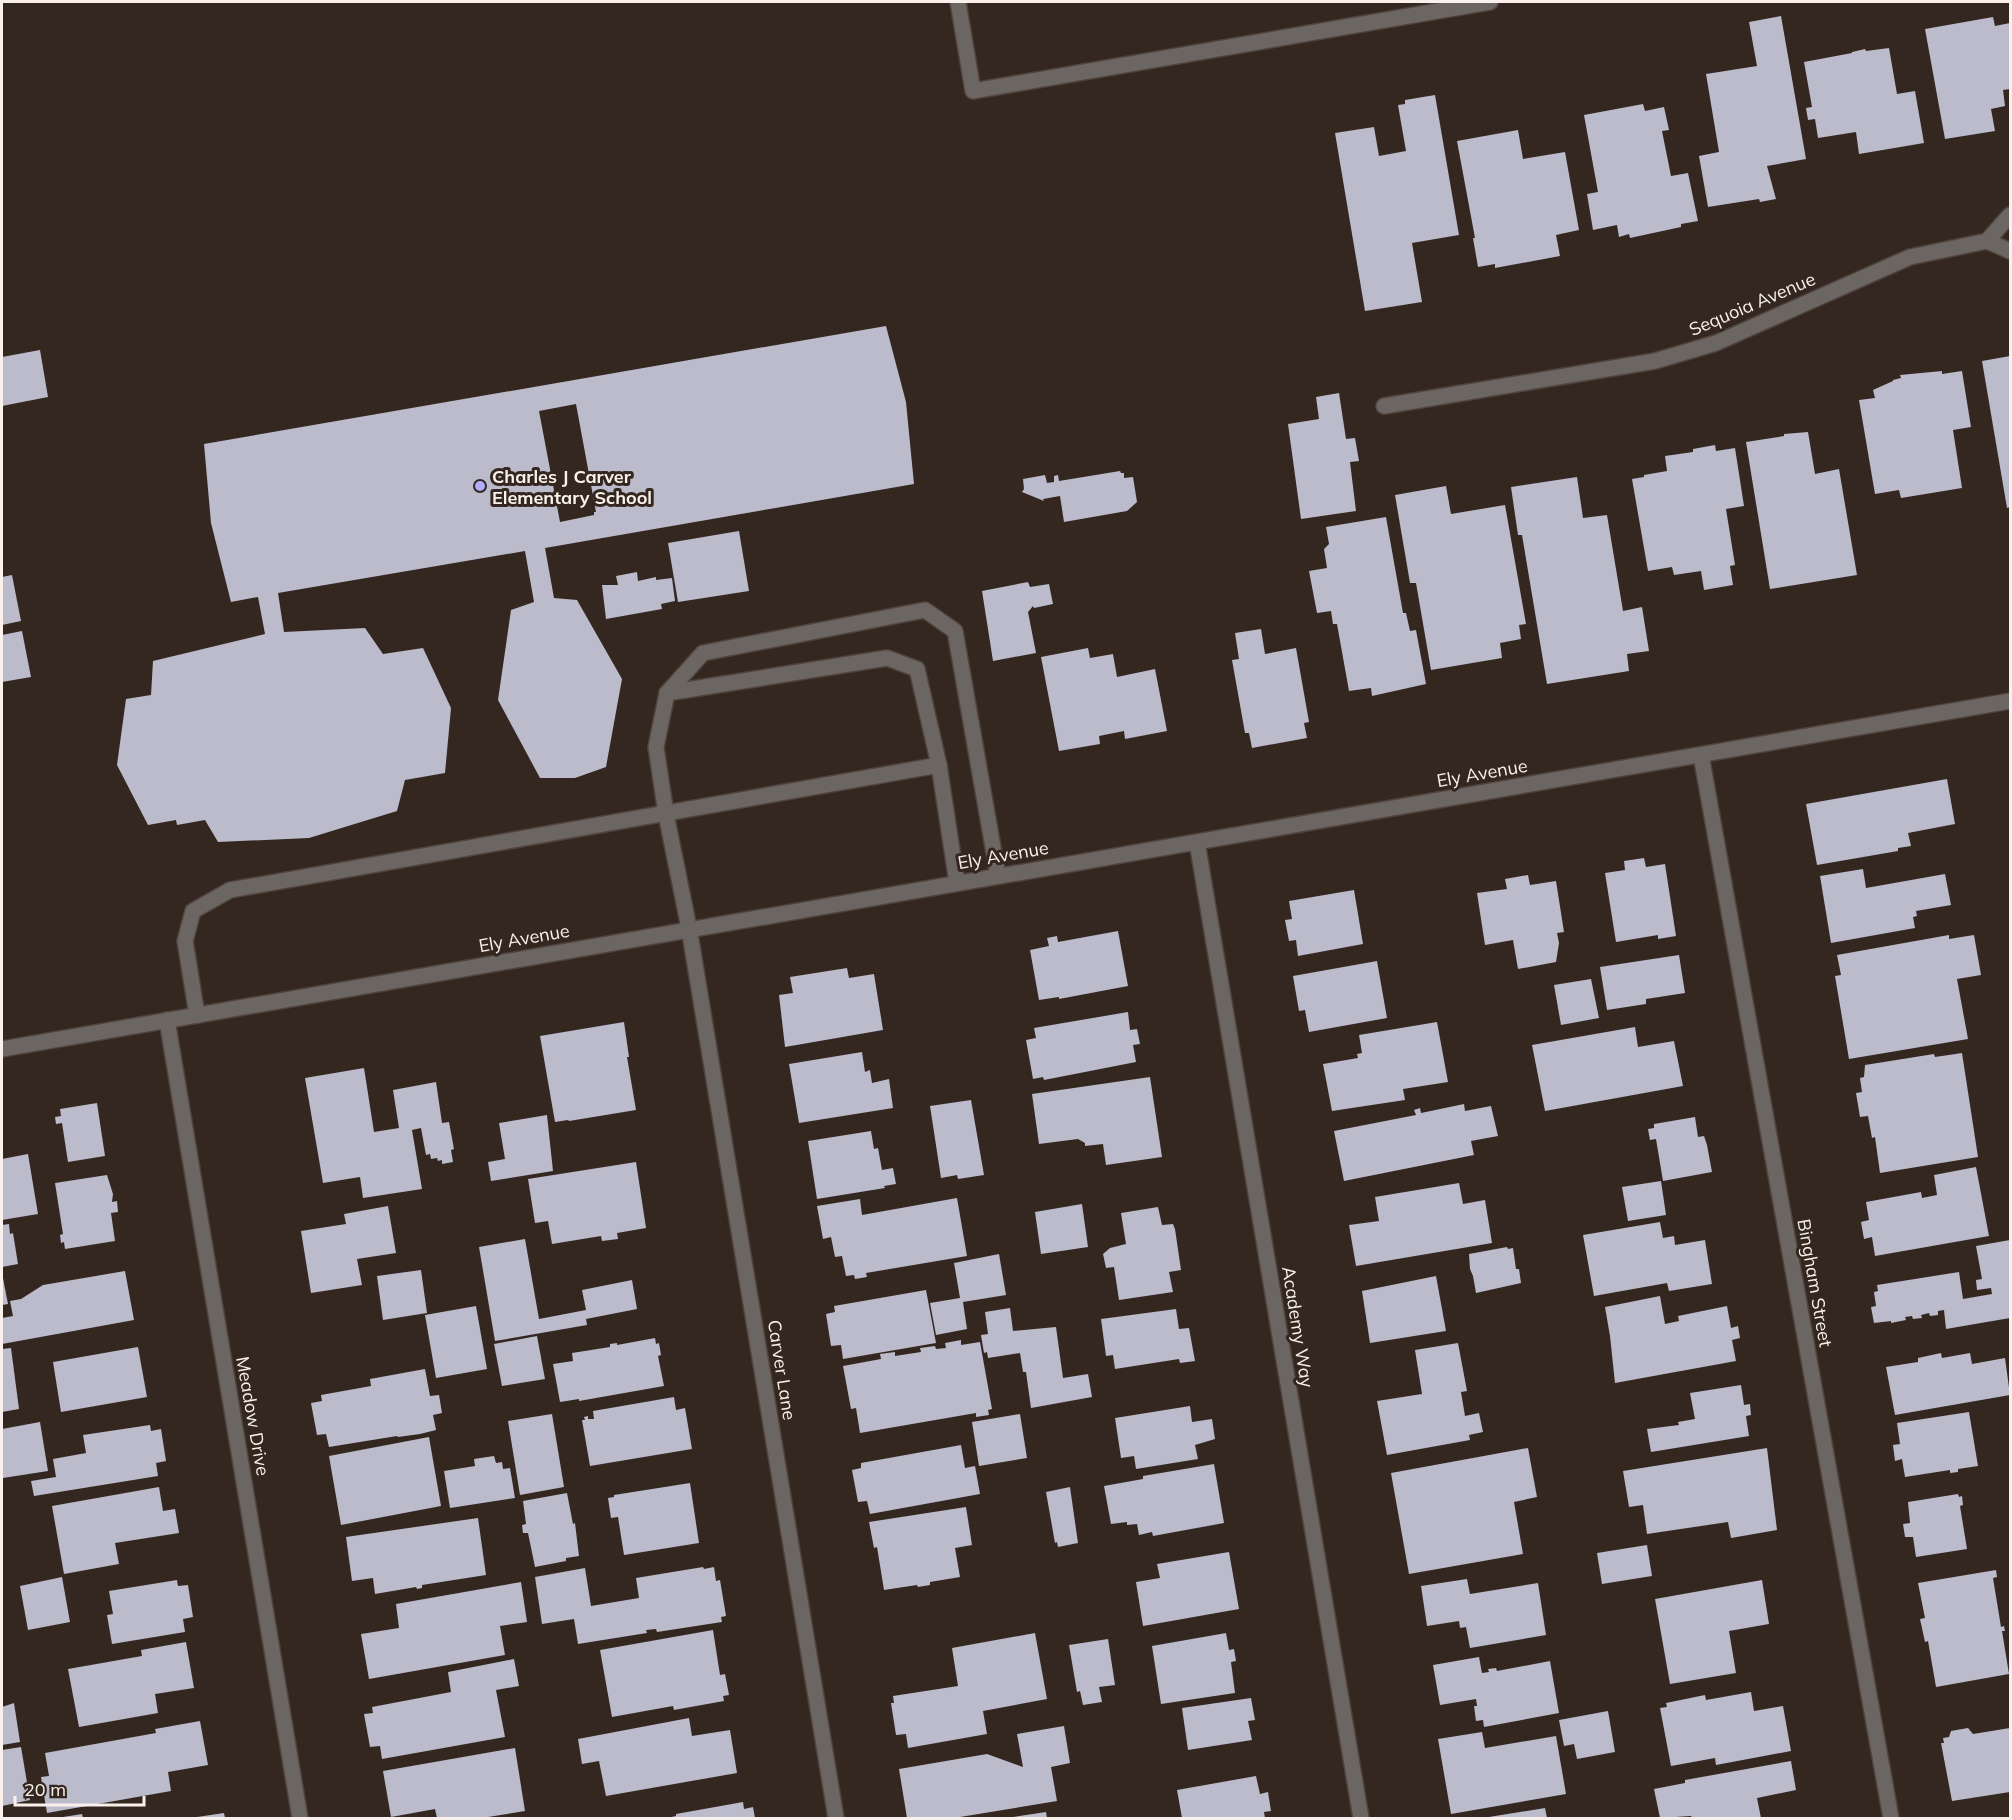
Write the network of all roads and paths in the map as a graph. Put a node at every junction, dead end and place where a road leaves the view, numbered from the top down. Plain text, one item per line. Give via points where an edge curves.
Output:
1 (958, 2) edge
2 (1490, 2) edge
3 (2010, 215) edge
4 (1987, 241) junction
5 (2010, 252) edge
6 (1384, 405) dead end
7 (667, 693) junction
8 (2010, 701) edge
9 (1701, 755) junction
10 (939, 765) junction
11 (666, 814) junction
12 (1197, 842) junction
13 (998, 876) junction
14 (957, 883) junction
15 (689, 928) junction
16 (197, 1015) junction
17 (167, 1020) junction
18 (2, 1048) edge
19 (300, 1818) edge
20 (836, 1818) edge
21 (1361, 1818) edge
22 (1891, 1818) edge

1 - 2 street via 973,91
3 - 4 street
4 - 5 street
4 - 6 street, Sequoia Avenue via 1910,257 1716,343 1655,361
7 - 10 street via 887,658 917,669
7 - 11 street, Carver Lane via 656,747
7 - 13 street via 703,653 925,610 955,631
8 - 9 street, Ely Avenue
9 - 12 street, Ely Avenue
9 - 22 street, Bingham Street
10 - 11 street
10 - 14 street
11 - 15 street, Carver Lane
11 - 16 street via 230,890 193,911 185,941
12 - 13 street, Ely Avenue
12 - 21 street, Academy Way
13 - 14 street, Ely Avenue
14 - 15 street, Ely Avenue
15 - 16 street, Ely Avenue
15 - 20 street, Carver Lane
16 - 17 street, Ely Avenue
17 - 18 street, Ely Avenue
17 - 19 street, Meadow Drive

